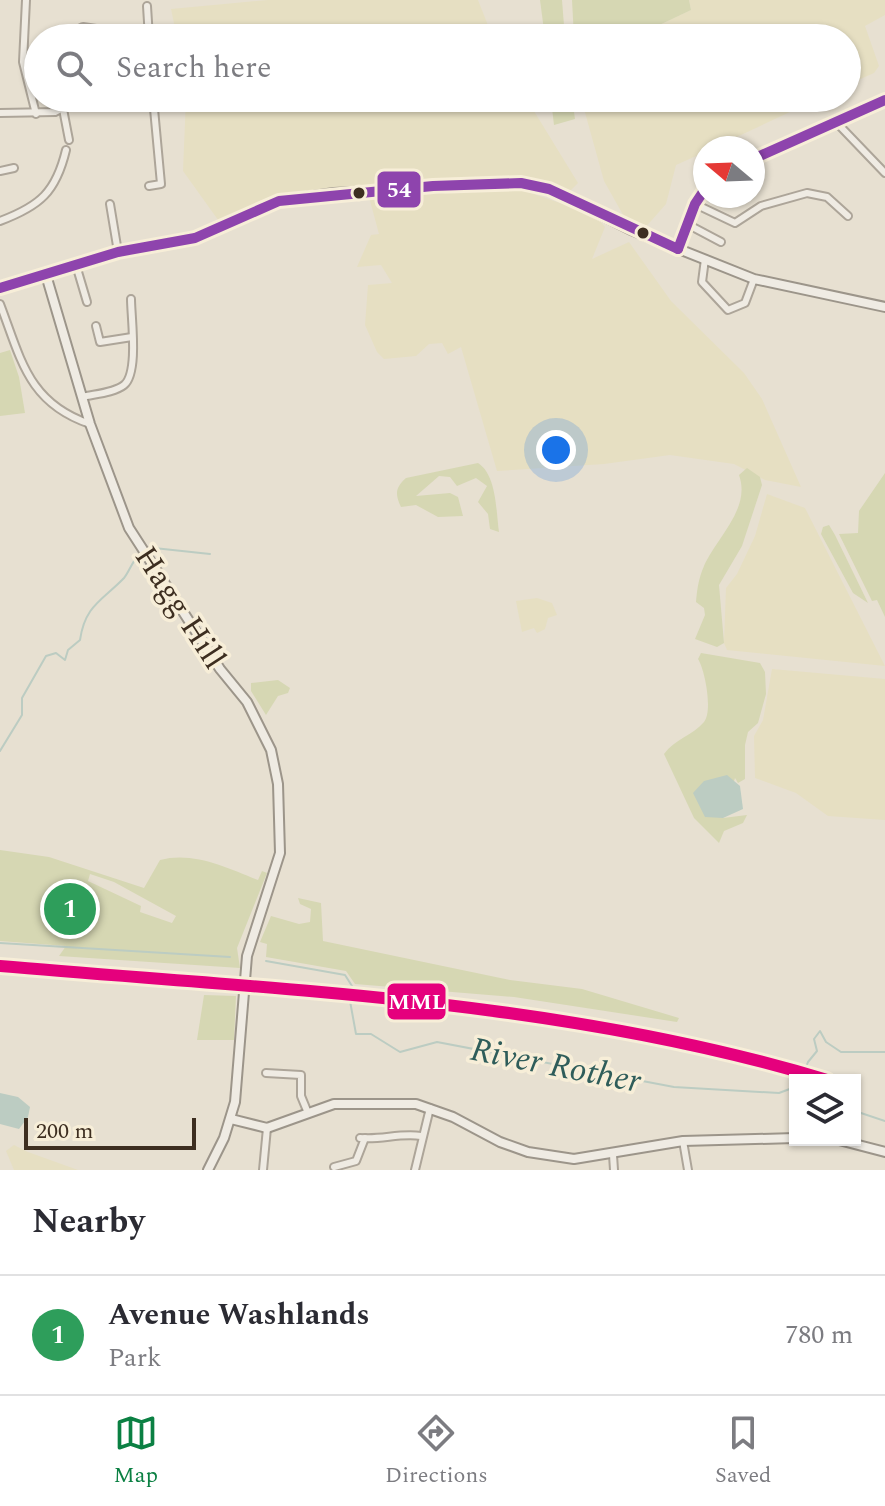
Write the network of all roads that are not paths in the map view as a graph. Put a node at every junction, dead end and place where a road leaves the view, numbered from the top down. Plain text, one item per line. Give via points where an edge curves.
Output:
1 (26, 0) edge
2 (147, 6) dead end
3 (25, 24) edge
4 (148, 24) edge
5 (24, 41) edge
6 (24, 66) edge
7 (885, 100) edge
8 (47, 112) edge
9 (64, 112) edge
10 (154, 112) edge
11 (860, 112) edge
12 (861, 112) edge
13 (0, 113) edge
14 (36, 114) joint
15 (837, 123) junction
16 (69, 140) dead end
17 (66, 150) dead end
18 (765, 154) edge
19 (14, 168) dead end
20 (0, 171) edge
21 (885, 173) edge
22 (149, 186) dead end
23 (110, 204) dead end
24 (765, 206) edge
25 (693, 208) edge
26 (703, 208) edge
27 (761, 208) edge
28 (848, 216) dead end
29 (0, 221) edge
30 (687, 224) junction
31 (721, 242) dead end
32 (678, 249) junction
33 (118, 252) junction
34 (705, 259) junction
35 (76, 265) junction
36 (46, 275) junction
37 (754, 279) junction
38 (0, 288) edge
39 (131, 299) dead end
40 (87, 302) dead end
41 (0, 304) edge
42 (885, 307) edge
43 (96, 326) dead end
44 (132, 337) junction
45 (82, 397) junction
46 (90, 424) junction
47 (266, 1073) dead end
48 (430, 1108) junction
49 (308, 1113) junction
50 (231, 1119) junction
51 (267, 1128) junction
52 (421, 1136) junction
53 (789, 1138) edge
54 (683, 1141) junction
55 (861, 1143) edge
56 (885, 1152) edge
57 (613, 1155) junction
58 (334, 1167) dead end
59 (208, 1170) edge
60 (263, 1170) edge
61 (415, 1170) edge
62 (614, 1170) edge
63 (688, 1170) edge

1 - 3 street
2 - 4 street
5 - 6 street
7 - 12 street
8 - 14 street
9 - 16 street
10 - 22 street via 161,184
11 - 15 street
13 - 14 street
15 - 18 street
15 - 21 street
17 - 29 street via 59,179 40,202
19 - 20 street
23 - 33 street
24 - 28 street via 812,193 827,197
25 - 30 street
26 - 27 street via 735,223
30 - 31 street
30 - 32 street
32 - 33 street via 549,189 521,183 279,201 220,230
32 - 34 street
33 - 35 street
34 - 37 street
34 - 37 street via 702,282 728,310 745,303
35 - 36 street
35 - 40 street
36 - 38 street
36 - 45 street, Hagg Hill
37 - 42 street
39 - 44 street
41 - 46 street via 34,386 53,406
43 - 44 street via 100,342
44 - 45 street via 127,382
45 - 46 street, Hagg Hill
46 - 50 street, Hagg Hill via 129,528 247,702 271,750 280,804 280,853 245,969
47 - 49 street via 301,1075
48 - 49 street via 354,1103
48 - 52 street
48 - 57 street via 537,1155
49 - 51 street
50 - 51 street
50 - 59 street, Hagg Hill
51 - 60 street
52 - 58 street via 363,1138 356,1161
52 - 61 street
53 - 54 street
54 - 57 street
54 - 63 street
55 - 56 street
57 - 62 street

